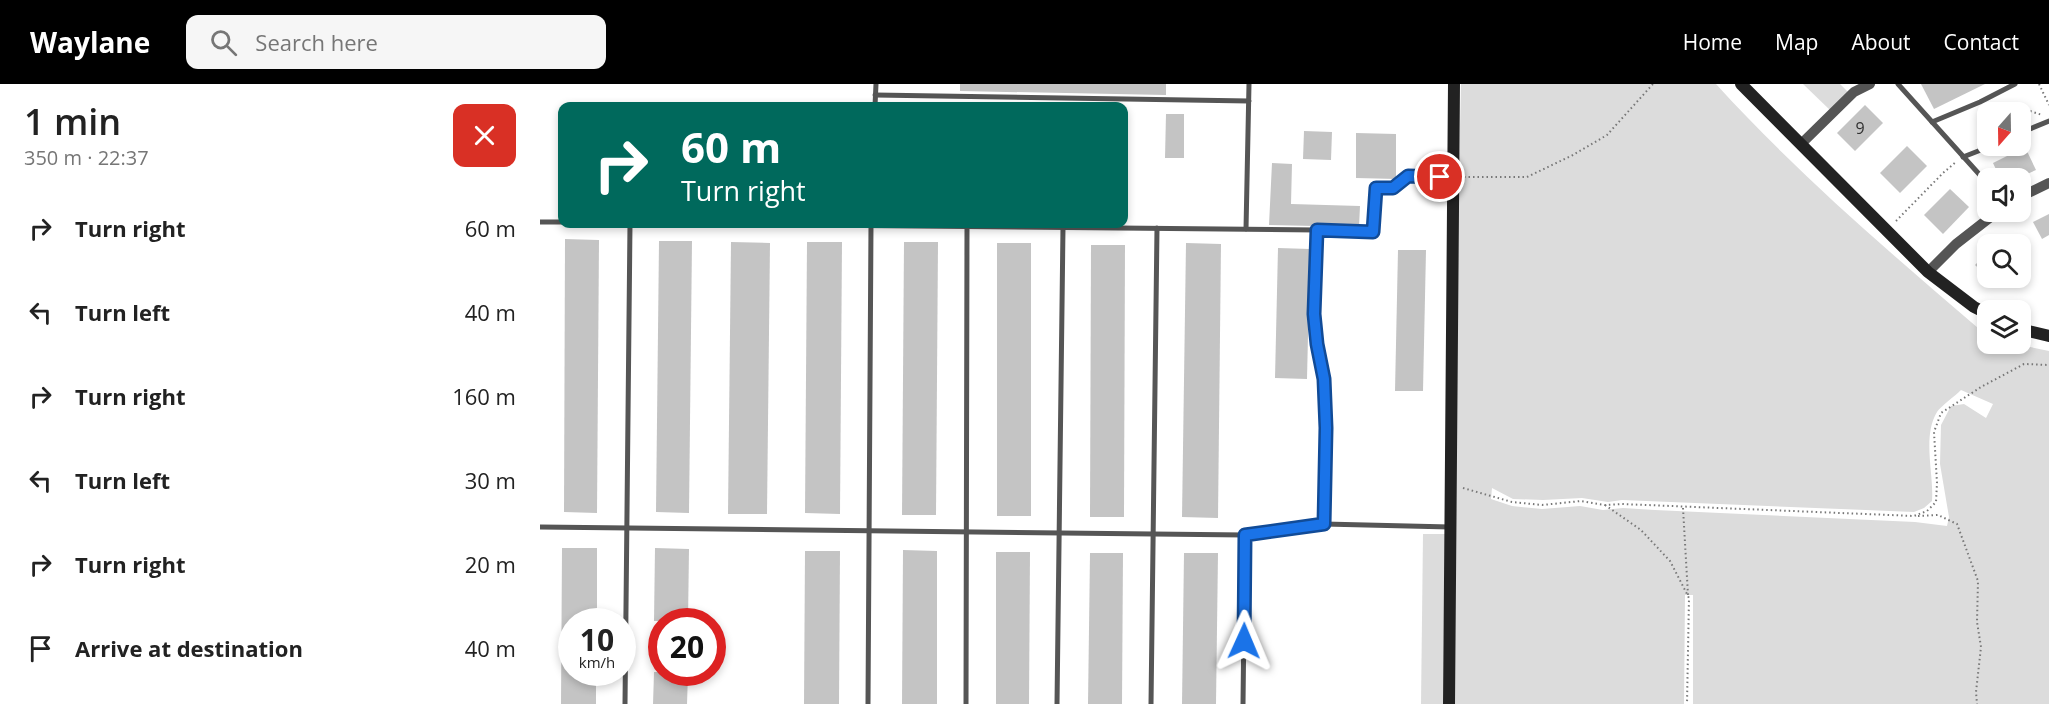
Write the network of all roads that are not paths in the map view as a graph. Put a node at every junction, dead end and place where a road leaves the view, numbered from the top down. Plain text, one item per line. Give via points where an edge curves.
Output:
1 (876, 84) edge
2 (1249, 84) edge
3 (1454, 84) edge
4 (1740, 84) edge
5 (1870, 84) edge
6 (1898, 84) edge
7 (2015, 84) edge
8 (1850, 88) edge
9 (875, 95) junction
10 (1249, 101) junction
11 (875, 102) edge
12 (2049, 119) edge
13 (1932, 122) junction
14 (2031, 128) edge
15 (1801, 144) junction
16 (1977, 152) edge
17 (1963, 157) junction
18 (1977, 172) edge
19 (1453, 177) junction
20 (2049, 183) edge
21 (2031, 192) edge
22 (540, 222) edge
23 (558, 222) edge
24 (1984, 222) edge
25 (630, 228) edge
26 (871, 228) edge
27 (967, 228) edge
28 (1063, 228) edge
29 (1128, 228) edge
30 (1157, 228) junction
31 (1246, 229) junction
32 (1317, 230) junction
33 (1928, 272) junction
34 (1977, 308) edge
35 (2031, 332) edge
36 (2049, 336) edge
37 (1324, 524) junction
38 (540, 527) edge
39 (1450, 527) junction
40 (626, 528) junction
41 (868, 530) junction
42 (967, 532) junction
43 (1059, 534) junction
44 (1153, 535) junction
45 (1245, 535) junction
46 (625, 704) edge
47 (868, 704) edge
48 (966, 704) edge
49 (1057, 704) edge
50 (1151, 704) edge
51 (1244, 704) edge
52 (1449, 704) edge

1 - 9 lane
2 - 10 lane
3 - 19 street
4 - 15 street
5 - 8 street
6 - 13 lane
7 - 13 lane
8 - 15 street
9 - 10 lane
9 - 11 lane
10 - 31 lane
12 - 14 lane
13 - 17 lane
15 - 33 street
16 - 17 lane
17 - 18 lane
19 - 32 lane via 1408,176 1393,188 1376,188 1373,232
19 - 39 street
20 - 21 street
22 - 23 lane
24 - 33 street
25 - 40 lane
26 - 41 lane
27 - 42 lane
28 - 43 lane
29 - 30 lane
30 - 31 lane
30 - 44 lane
31 - 32 lane
32 - 37 lane via 1314,314 1324,379
33 - 34 street
35 - 36 street
37 - 39 lane
37 - 45 lane
38 - 40 lane
39 - 52 street
40 - 41 lane
40 - 46 lane
41 - 42 lane
41 - 47 lane
42 - 43 lane
42 - 48 lane
43 - 44 lane
43 - 49 lane
44 - 45 lane
44 - 50 lane
45 - 51 lane

